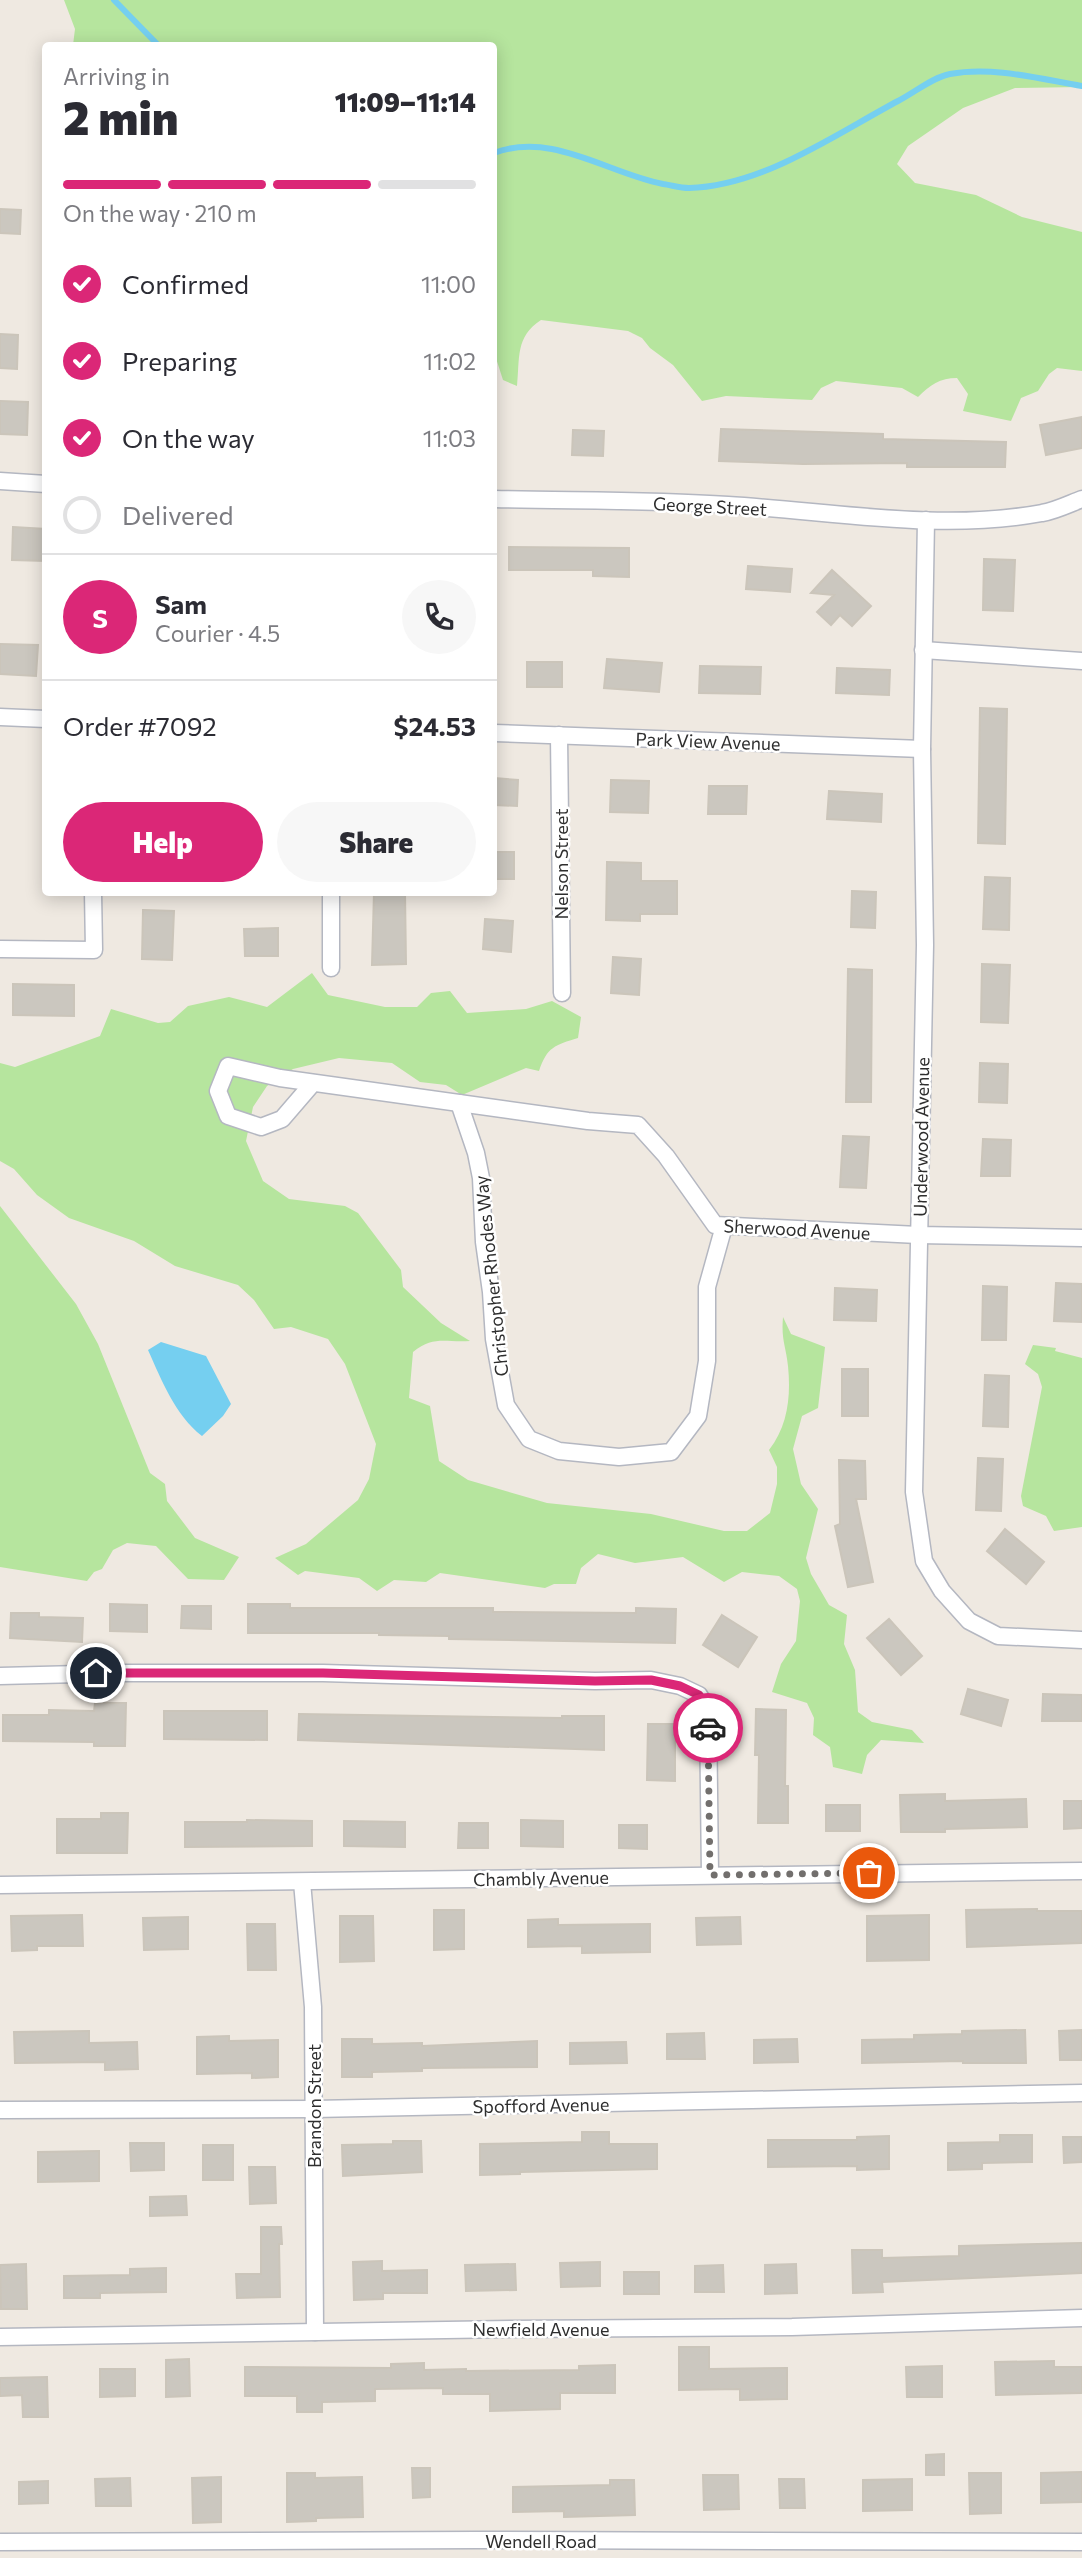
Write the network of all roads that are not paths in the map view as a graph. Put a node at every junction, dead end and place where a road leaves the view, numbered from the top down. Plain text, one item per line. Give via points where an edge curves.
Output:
1 (0, 481) edge
2 (42, 484) edge
3 (497, 499) edge
4 (1082, 499) edge
5 (926, 520) junction
6 (923, 650) junction
7 (1082, 661) edge
8 (0, 717) edge
9 (42, 719) edge
10 (497, 733) edge
11 (559, 735) junction
12 (922, 749) junction
13 (93, 896) edge
14 (331, 896) edge
15 (0, 949) edge
16 (331, 968) dead end
17 (562, 993) dead end
18 (313, 1083) junction
19 (459, 1103) junction
20 (724, 1226) junction
21 (918, 1235) junction
22 (1082, 1238) edge
23 (1082, 1640) edge
24 (0, 1676) edge
25 (1082, 1871) edge
26 (710, 1875) junction
27 (302, 1882) junction
28 (0, 1885) edge
29 (1082, 2093) edge
30 (314, 2109) junction
31 (0, 2110) edge
32 (1082, 2318) edge
33 (315, 2332) junction
34 (0, 2337) edge
35 (792, 2541) junction
36 (0, 2542) edge
37 (1082, 2542) edge
38 (792, 2558) edge

1 - 2 street
3 - 5 street, George Street via 727,505
4 - 5 street, George Street via 1044,513
5 - 6 street, Underwood Avenue
6 - 7 street
6 - 12 street, Underwood Avenue
8 - 9 street
10 - 11 street, Park View Avenue
11 - 12 street, Park View Avenue
11 - 17 street, Nelson Street
12 - 21 street, Underwood Avenue via 925,945
13 - 15 street via 94,950
14 - 16 street
18 - 18 street, Sherwood Avenue via 228,1066 218,1091 228,1116 261,1126 282,1119
18 - 19 street, Sherwood Avenue
19 - 20 street, Sherwood Avenue via 638,1125 715,1225
19 - 20 street, Christopher Rhodes Way via 481,1178 494,1339 506,1405 529,1439 559,1451 619,1457 671,1452 698,1416 707,1362 707,1287
20 - 21 street, Sherwood Avenue
21 - 22 street, Sherwood Avenue
21 - 23 street, Underwood Avenue via 915,1492 924,1561 942,1591 969,1621 998,1636
24 - 26 street via 323,1673 651,1680 680,1686 699,1695 708,1710
25 - 26 street, Chambly Avenue
26 - 27 street, Chambly Avenue
27 - 28 street, Chambly Avenue
27 - 30 street, Brandon Street via 313,2007
29 - 30 street, Spofford Avenue
30 - 31 street, Spofford Avenue
30 - 33 street, Brandon Street
32 - 33 street, Newfield Avenue via 792,2327
33 - 34 street, Newfield Avenue
35 - 36 street, Wendell Road
35 - 37 street, Wendell Road
35 - 38 street

